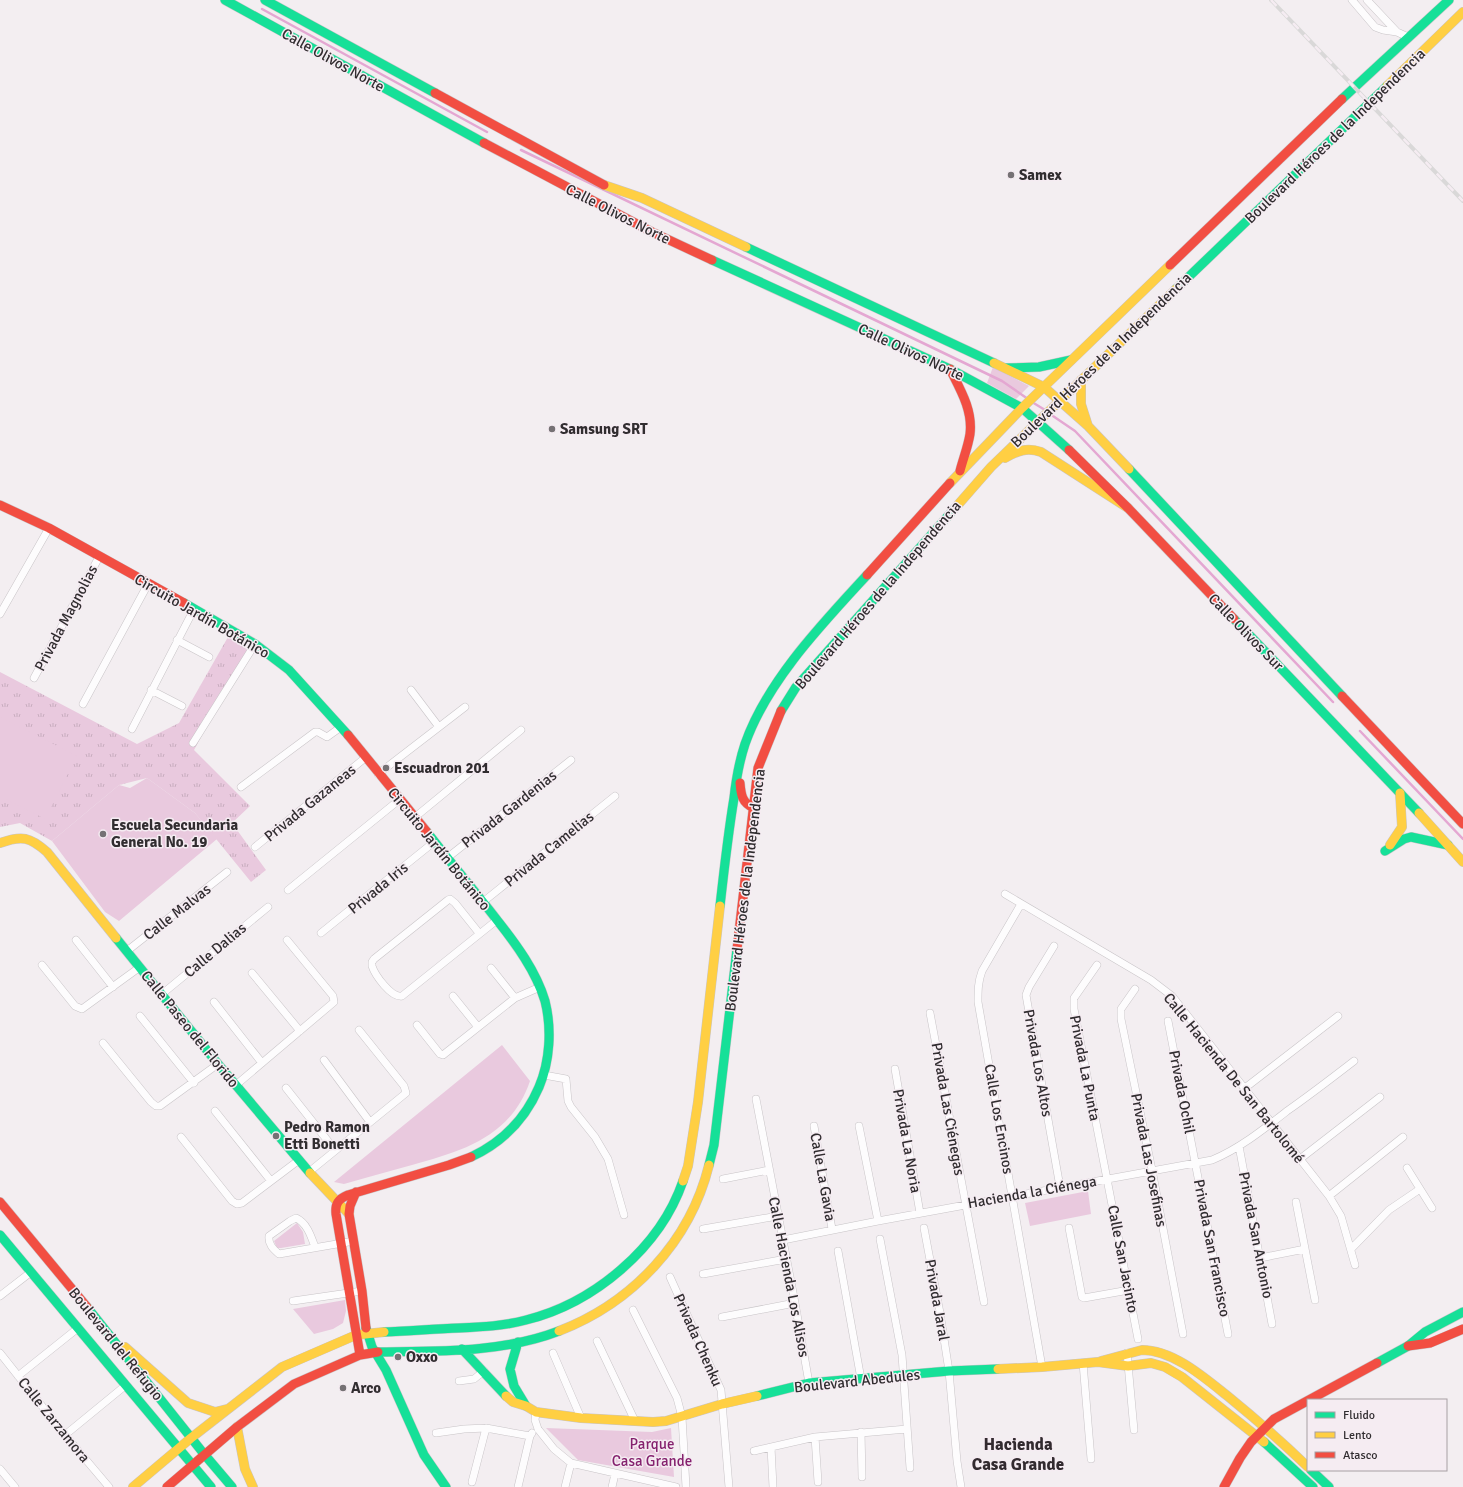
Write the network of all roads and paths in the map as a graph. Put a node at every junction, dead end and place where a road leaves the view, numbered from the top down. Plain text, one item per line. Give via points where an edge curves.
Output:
1 (225, 0) edge
2 (265, 0) edge
3 (1352, 0) edge
4 (1366, 0) edge
5 (1449, 0) edge
6 (1463, 12) edge
7 (1397, 32) junction
8 (1408, 37) junction
9 (1072, 360) junction
10 (1006, 368) junction
11 (950, 369) junction
12 (1081, 380) junction
13 (1044, 387) junction
14 (1060, 400) junction
15 (1022, 408) junction
16 (1038, 420) junction
17 (1088, 426) junction
18 (991, 467) junction
19 (960, 472) junction
20 (0, 505) edge
21 (1128, 508) junction
22 (49, 528) junction
23 (99, 557) junction
24 (148, 584) junction
25 (194, 609) junction
26 (0, 614) edge
27 (177, 640) junction
28 (255, 644) junction
29 (209, 657) dead end
30 (34, 678) dead end
31 (151, 690) junction
32 (411, 690) dead end
33 (83, 704) dead end
34 (182, 706) dead end
35 (465, 707) dead end
36 (341, 727) junction
37 (439, 727) junction
38 (132, 729) dead end
39 (521, 730) dead end
40 (193, 743) dead end
41 (365, 758) junction
42 (571, 760) dead end
43 (739, 764) junction
44 (378, 774) junction
45 (242, 787) dead end
46 (1400, 793) junction
47 (615, 796) dead end
48 (399, 800) junction
49 (754, 808) junction
50 (414, 818) junction
51 (1463, 824) edge
52 (1402, 827) junction
53 (1411, 837) junction
54 (434, 842) junction
55 (0, 843) edge
56 (1448, 845) junction
57 (255, 847) dead end
58 (447, 858) junction
59 (1463, 862) edge
60 (227, 872) dead end
61 (288, 890) dead end
62 (1005, 894) dead end
63 (483, 902) junction
64 (1021, 904) junction
65 (268, 907) dead end
66 (497, 920) junction
67 (321, 933) dead end
68 (479, 934) junction
69 (76, 940) dead end
70 (287, 940) dead end
71 (1054, 946) dead end
72 (127, 951) junction
73 (42, 965) dead end
74 (1097, 965) dead end
75 (140, 967) junction
76 (491, 968) dead end
77 (252, 973) dead end
78 (113, 987) junction
79 (540, 987) junction
80 (1135, 989) dead end
81 (162, 994) junction
82 (453, 996) dead end
83 (515, 998) junction
84 (214, 1002) dead end
85 (930, 1013) dead end
86 (140, 1016) dead end
87 (1338, 1016) dead end
88 (1168, 1021) dead end
89 (417, 1025) dead end
90 (478, 1027) junction
91 (359, 1030) dead end
92 (300, 1031) junction
93 (103, 1043) dead end
94 (324, 1060) dead end
95 (1354, 1061) dead end
96 (262, 1063) junction
97 (218, 1064) junction
98 (895, 1069) dead end
99 (544, 1075) junction
100 (194, 1083) junction
101 (236, 1085) junction
102 (286, 1088) dead end
103 (1245, 1088) junction
104 (1380, 1097) dead end
105 (756, 1099) dead end
106 (215, 1111) dead end
107 (370, 1122) junction
108 (1272, 1123) junction
109 (814, 1126) dead end
110 (859, 1126) dead end
111 (182, 1137) dead end
112 (1403, 1137) dead end
113 (1239, 1146) junction
114 (335, 1150) junction
115 (1300, 1159) junction
116 (299, 1160) junction
117 (1196, 1163) junction
118 (1407, 1168) dead end
119 (769, 1170) junction
120 (1152, 1170) junction
121 (309, 1172) junction
122 (1107, 1178) junction
123 (723, 1179) dead end
124 (271, 1181) junction
125 (1060, 1187) junction
126 (1420, 1189) junction
127 (356, 1192) junction
128 (1013, 1196) junction
129 (1329, 1196) junction
130 (0, 1202) edge
131 (337, 1202) junction
132 (1296, 1202) dead end
133 (966, 1204) junction
134 (1432, 1208) dead end
135 (920, 1213) junction
136 (349, 1214) junction
137 (624, 1215) dead end
138 (778, 1216) junction
139 (878, 1220) junction
140 (924, 1228) dead end
141 (1069, 1228) dead end
142 (703, 1229) dead end
143 (832, 1229) junction
144 (0, 1235) edge
145 (880, 1239) dead end
146 (783, 1240) junction
147 (354, 1241) junction
148 (341, 1243) junction
149 (315, 1247) junction
150 (1305, 1249) junction
151 (1351, 1249) junction
152 (838, 1251) dead end
153 (1260, 1258) junction
154 (786, 1259) junction
155 (1355, 1266) dead end
156 (31, 1272) junction
157 (703, 1274) dead end
158 (670, 1277) dead end
159 (1128, 1290) junction
160 (362, 1292) junction
161 (350, 1293) junction
162 (0, 1296) edge
163 (1315, 1300) dead end
164 (293, 1301) dead end
165 (984, 1302) dead end
166 (795, 1303) junction
167 (633, 1310) dead end
168 (1463, 1312) edge
169 (722, 1317) dead end
170 (1272, 1324) dead end
171 (102, 1325) junction
172 (78, 1328) junction
173 (1463, 1329) edge
174 (367, 1333) junction
175 (1183, 1334) dead end
176 (1228, 1334) dead end
177 (356, 1335) junction
178 (1138, 1339) dead end
179 (518, 1342) junction
180 (598, 1342) dead end
181 (1408, 1346) junction
182 (462, 1349) junction
183 (375, 1352) junction
184 (1127, 1352) junction
185 (0, 1353) edge
186 (553, 1353) dead end
187 (360, 1355) junction
188 (1098, 1362) junction
189 (1083, 1363) junction
190 (1128, 1366) junction
191 (1042, 1367) junction
192 (484, 1371) junction
193 (949, 1371) junction
194 (18, 1376) junction
195 (903, 1376) junction
196 (861, 1379) junction
197 (459, 1381) dead end
198 (809, 1384) junction
199 (126, 1385) junction
200 (1310, 1399) edge
201 (1307, 1401) edge
202 (722, 1404) junction
203 (526, 1406) junction
204 (227, 1409) junction
205 (536, 1412) junction
206 (682, 1417) junction
207 (581, 1418) junction
208 (635, 1421) junction
209 (1265, 1426) junction
210 (237, 1427) junction
211 (486, 1428) junction
212 (538, 1429) junction
213 (907, 1429) junction
214 (1134, 1430) dead end
215 (861, 1432) junction
216 (436, 1433) dead end
217 (1256, 1434) junction
218 (65, 1435) junction
219 (530, 1436) junction
220 (815, 1437) junction
221 (191, 1438) junction
222 (771, 1447) junction
223 (179, 1448) junction
224 (754, 1452) dead end
225 (204, 1454) junction
226 (1091, 1459) dead end
227 (571, 1463) junction
228 (192, 1464) junction
229 (1307, 1466) edge
230 (910, 1468) dead end
231 (0, 1469) edge
232 (1313, 1471) edge
233 (615, 1474) junction
234 (862, 1477) dead end
235 (472, 1482) dead end
236 (818, 1482) dead end
237 (661, 1486) edge
238 (15, 1487) edge
239 (109, 1487) edge
240 (133, 1487) edge
241 (167, 1487) edge
242 (211, 1487) edge
243 (232, 1487) edge
244 (253, 1487) edge
245 (446, 1487) edge
246 (518, 1487) edge
247 (565, 1487) edge
248 (612, 1487) edge
249 (676, 1487) edge
250 (686, 1487) edge
251 (729, 1487) edge
252 (773, 1487) edge
253 (961, 1487) edge
254 (1224, 1487) edge
255 (1314, 1487) edge
256 (1329, 1487) edge

1 - 11 main road, Calle Olivos Norte via 498,151 668,240
2 - 10 main road, Calle Olivos Norte via 599,183 642,198
3 - 7 street via 1375,26
4 - 7 street
5 - 8 main road, Boulevard Héroes de la Independencia
6 - 12 main road, Boulevard Héroes de la Independencia
7 - 8 street
8 - 9 main road, Boulevard Héroes de la Independencia
9 - 10 main road via 1039,367
9 - 13 main road, Boulevard Héroes de la Independencia
10 - 13 main road, Calle Olivos Norte
11 - 15 main road, Calle Olivos Norte
11 - 19 main road via 962,392 970,422 969,438
12 - 14 main road, Boulevard Héroes de la Independencia
12 - 17 main road via 1082,413
13 - 14 main road, Calle Olivos Sur
13 - 15 main road, Boulevard Héroes de la Independencia
14 - 16 main road, Boulevard Héroes de la Independencia
14 - 17 main road, Calle Olivos Sur
15 - 16 main road, Calle Olivos Sur
15 - 19 main road, Boulevard Héroes de la Independencia
16 - 18 main road, Boulevard Héroes de la Independencia
16 - 21 main road, Calle Olivos Sur
17 - 51 main road, Calle Olivos Sur
18 - 21 main road via 1016,451 1026,448 1036,450
18 - 49 main road, Boulevard Héroes de la Independencia via 796,687 779,714 758,768
19 - 43 main road, Boulevard Héroes de la Independencia via 804,646 785,671 758,714
20 - 22 main road, Circuito Jardín Botánico
21 - 46 main road, Calle Olivos Sur
22 - 23 main road, Circuito Jardín Botánico
22 - 26 street
23 - 24 main road, Circuito Jardín Botánico
23 - 30 street, Privada Magnolias
24 - 25 main road, Circuito Jardín Botánico
24 - 33 street
25 - 27 street
25 - 28 main road, Circuito Jardín Botánico
27 - 29 street
27 - 31 street
28 - 36 main road, Circuito Jardín Botánico via 289,670
28 - 40 street
31 - 34 street
31 - 38 street
32 - 37 street
35 - 37 street
36 - 41 main road, Circuito Jardín Botánico
36 - 45 street via 327,737 315,732
37 - 44 street
39 - 50 street
41 - 44 main road, Circuito Jardín Botánico
41 - 57 street, Privada Gazaneas
42 - 58 street, Privada Gardenias
43 - 49 main road via 742,800
43 - 174 main road, Boulevard Héroes de la Independencia via 730,820 692,1142 688,1166 678,1195 664,1220 626,1265 576,1300 552,1311 526,1320 499,1325
44 - 48 main road, Circuito Jardín Botánico
46 - 52 main road
46 - 56 main road, Calle Olivos Sur
47 - 63 street, Privada Camelias
48 - 50 main road, Circuito Jardín Botánico
48 - 61 street
49 - 179 main road, Boulevard Héroes de la Independencia via 714,1145 699,1197 678,1238 638,1285 604,1310 575,1325
50 - 54 main road, Circuito Jardín Botánico
52 - 53 main road
52 - 53 main road via 1385,851
53 - 56 main road
54 - 58 main road, Circuito Jardín Botánico
54 - 67 street, Privada Iris
55 - 72 main road, Calle Paseo del Florido via 12,838 35,841 47,852
56 - 59 main road, Calle Olivos Sur
58 - 63 main road, Circuito Jardín Botánico
60 - 72 street, Calle Malvas
62 - 64 street, Calle Hacienda De San Bartolomé
63 - 66 main road, Circuito Jardín Botánico
64 - 103 street, Calle Hacienda De San Bartolomé via 1162,988 1181,1006
64 - 128 street, Calle Los Encinos via 982,971 978,990 978,1002
65 - 81 street, Calle Dalias
66 - 68 street
66 - 79 main road, Circuito Jardín Botánico via 519,949
68 - 68 street via 450,899 372,962 373,970 389,991 396,996 402,996
69 - 78 street
70 - 92 street via 333,996 334,1001
71 - 125 street, Privada Los Altos via 1026,995
72 - 75 main road, Calle Paseo del Florido
73 - 78 street via 79,1009
74 - 122 street, Privada La Punta via 1073,1004
75 - 78 street
75 - 81 main road, Calle Paseo del Florido
76 - 83 street
77 - 92 street
79 - 83 street
79 - 99 main road, Circuito Jardín Botánico via 549,1032
80 - 120 street, Privada Las Josefinas via 1120,1014
81 - 97 main road, Calle Paseo del Florido
82 - 90 street
83 - 90 street
84 - 96 street
85 - 133 street, Privada Las Ciénegas
86 - 100 street
87 - 103 street
88 - 117 street, Privada Ochil
89 - 90 street via 443,1055
91 - 107 street via 406,1091
92 - 96 street
93 - 100 street via 156,1106 160,1106
94 - 107 street
95 - 108 street, Hacienda la Ciénega
96 - 101 street
97 - 100 street
97 - 101 main road, Calle Paseo del Florido
98 - 135 street, Privada La Noria
99 - 127 main road, Circuito Jardín Botánico via 525,1114 499,1141 486,1150 449,1165
99 - 137 street via 566,1080 571,1108 595,1137 608,1159
101 - 116 main road, Calle Paseo del Florido
102 - 114 street
103 - 108 street, Calle Hacienda De San Bartolomé
104 - 115 street
105 - 119 street, Calle Hacienda Los Alisos
106 - 124 street
107 - 114 street
108 - 113 street, Hacienda la Ciénega
108 - 115 street, Calle Hacienda De San Bartolomé
109 - 143 street, Calle La Gavia
110 - 139 street
111 - 124 street via 237,1204
112 - 129 street
113 - 117 street, Hacienda la Ciénega via 1212,1160
113 - 153 street, Privada San Antonio
114 - 121 street
115 - 129 street, Calle Hacienda De San Bartolomé
116 - 121 main road, Calle Paseo del Florido
116 - 124 street
117 - 120 street, Hacienda la Ciénega
117 - 176 street, Privada San Francisco
118 - 126 street
119 - 123 street
119 - 138 street, Calle Hacienda Los Alisos
120 - 122 street, Hacienda la Ciénega
120 - 175 street, Privada Las Josefinas
121 - 131 main road, Calle Paseo del Florido
122 - 125 street, Hacienda la Ciénega
122 - 159 street, Calle San Jacinto
125 - 128 street, Hacienda la Ciénega
126 - 134 street
126 - 151 street via 1389,1210
127 - 131 main road, Circuito Jardín Botánico via 343,1196
127 - 136 main road
128 - 133 street, Hacienda la Ciénega
128 - 191 street, Calle Los Encinos
129 - 151 street, Calle Hacienda De San Bartolomé via 1341,1216
130 - 171 main road, Boulevard del Refugio
131 - 136 main road, Calle Paseo del Florido
131 - 148 main road
132 - 150 street
133 - 135 street, Hacienda la Ciénega
133 - 165 street, Privada Las Ciénegas
135 - 139 street, Hacienda la Ciénega
136 - 147 main road
138 - 142 street
138 - 146 street, Calle Hacienda Los Alisos
139 - 143 street, Hacienda la Ciénega
140 - 193 street, Privada Jaral
141 - 159 street via 1082,1297
143 - 146 street, Hacienda la Ciénega
144 - 156 main road, Boulevard del Refugio
145 - 195 street via 900,1339
146 - 154 street, Calle Hacienda Los Alisos
147 - 148 street
147 - 160 main road
148 - 149 street
148 - 161 main road
149 - 149 street via 305,1226 296,1218 269,1236 269,1241 279,1254
150 - 153 street
150 - 163 street
151 - 155 street, Calle Hacienda De San Bartolomé
152 - 196 street
153 - 170 street, Privada San Antonio
154 - 157 street
154 - 166 street, Calle Hacienda Los Alisos
156 - 162 street
156 - 172 main road, Boulevard del Refugio
158 - 202 street, Privada Chenku via 719,1382
159 - 178 street, Calle San Jacinto
160 - 161 street
160 - 174 main road
161 - 164 street
161 - 177 main road
166 - 169 street
166 - 198 street, Calle Hacienda Los Alisos
167 - 206 street via 677,1398
168 - 181 main road via 1425,1332
171 - 204 main road via 188,1403 215,1412
171 - 221 main road, Boulevard del Refugio
172 - 194 street
172 - 199 main road, Boulevard del Refugio
173 - 181 main road via 1430,1343
174 - 177 main road, Boulevard Héroes de la Independencia
174 - 183 main road
177 - 187 main road
177 - 204 main road, Boulevard Héroes de la Independencia via 282,1367
179 - 182 main road, Boulevard Héroes de la Independencia
179 - 203 main road, Boulevard Abedules via 509,1369 510,1378
180 - 208 street
181 - 200 main road
182 - 183 main road, Boulevard Héroes de la Independencia
182 - 192 main road
183 - 187 main road, Boulevard Héroes de la Independencia
183 - 245 main road via 389,1376 424,1455
184 - 188 main road, Boulevard Abedules
184 - 190 street
184 - 209 main road, Boulevard Abedules via 1150,1350 1181,1362 1198,1372
185 - 194 street, Calle Zarzamora
186 - 207 street
187 - 210 main road, Boulevard Héroes de la Independencia via 294,1384
188 - 189 main road, Boulevard Abedules
188 - 190 main road, Boulevard Abedules
189 - 191 main road, Boulevard Abedules
189 - 226 street
190 - 214 street
190 - 217 main road, Boulevard Abedules via 1147,1363 1165,1367 1182,1377
191 - 193 main road, Boulevard Abedules
192 - 197 street via 474,1379
192 - 203 main road, Boulevard Abedules via 513,1402
193 - 195 main road, Boulevard Abedules
193 - 253 street, Privada Jaral
194 - 218 street, Calle Zarzamora
195 - 196 main road, Boulevard Abedules
195 - 213 street
196 - 198 main road, Boulevard Abedules
198 - 202 main road, Boulevard Abedules
199 - 218 street
199 - 223 main road, Boulevard del Refugio
201 - 209 main road
202 - 206 main road, Boulevard Abedules
202 - 251 street, Privada Chenku
203 - 205 main road, Boulevard Abedules
204 - 221 main road, Boulevard Héroes de la Independencia
205 - 207 main road, Boulevard Abedules
205 - 212 street
206 - 208 main road, Boulevard Abedules via 653,1422
206 - 250 street
207 - 208 main road, Boulevard Abedules
209 - 217 main road
209 - 229 main road, Boulevard Abedules
210 - 225 main road, Boulevard Héroes de la Independencia
210 - 244 main road via 245,1469
211 - 216 street
211 - 219 street
211 - 235 street
212 - 219 street
212 - 227 street via 554,1449
213 - 215 street
213 - 230 street
215 - 220 street
215 - 234 street
217 - 254 main road
217 - 255 main road, Boulevard Abedules
218 - 239 street, Calle Zarzamora
219 - 246 street
220 - 222 street
220 - 236 street
221 - 223 main road, Boulevard Héroes de la Independencia
221 - 225 main road, Boulevard del Refugio
222 - 224 street
222 - 252 street
223 - 228 main road, Boulevard del Refugio
223 - 240 main road, Boulevard Héroes de la Independencia
225 - 228 main road, Boulevard Héroes de la Independencia
225 - 243 main road, Boulevard del Refugio
227 - 233 street
227 - 247 street
228 - 241 main road, Boulevard Héroes de la Independencia
228 - 242 main road, Boulevard del Refugio
231 - 238 street
232 - 256 main road
233 - 237 street
233 - 248 street
237 - 249 street

